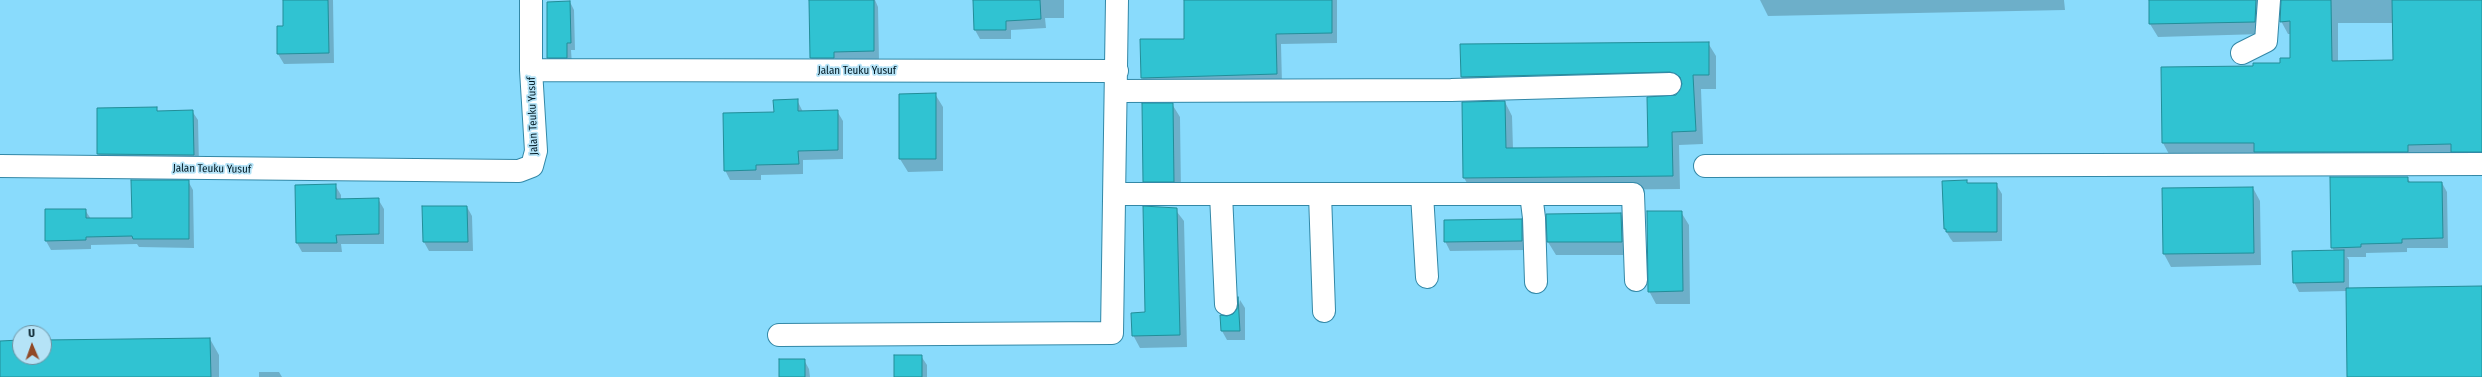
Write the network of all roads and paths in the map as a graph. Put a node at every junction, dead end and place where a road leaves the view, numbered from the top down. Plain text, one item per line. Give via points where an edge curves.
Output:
1 (531, 0) edge
2 (1117, 0) edge
3 (2269, 0) edge
4 (2242, 53) dead end
5 (531, 70) junction
6 (1117, 81) junction
7 (1670, 84) dead end
8 (2482, 164) edge
9 (0, 166) edge
10 (1705, 166) dead end
11 (1115, 194) junction
12 (1220, 194) junction
13 (1320, 194) junction
14 (1422, 194) junction
15 (1531, 194) junction
16 (1427, 276) dead end
17 (1636, 280) dead end
18 (1536, 282) dead end
19 (1226, 304) dead end
20 (1324, 311) dead end
21 (779, 335) dead end

1 - 5 street
2 - 6 street
3 - 4 street via 2266,41
5 - 6 street, Jalan Teuku Yusuf
5 - 9 street, Jalan Teuku Yusuf via 536,151 532,166 519,171
6 - 7 street, Jalan Teuku Yusuf via 1451,90
6 - 11 street
8 - 10 street
11 - 12 street
11 - 21 street via 1112,333
12 - 13 street
12 - 19 street
13 - 14 street
13 - 20 street
14 - 15 street
14 - 16 street
15 - 17 street via 1633,194
15 - 18 street

